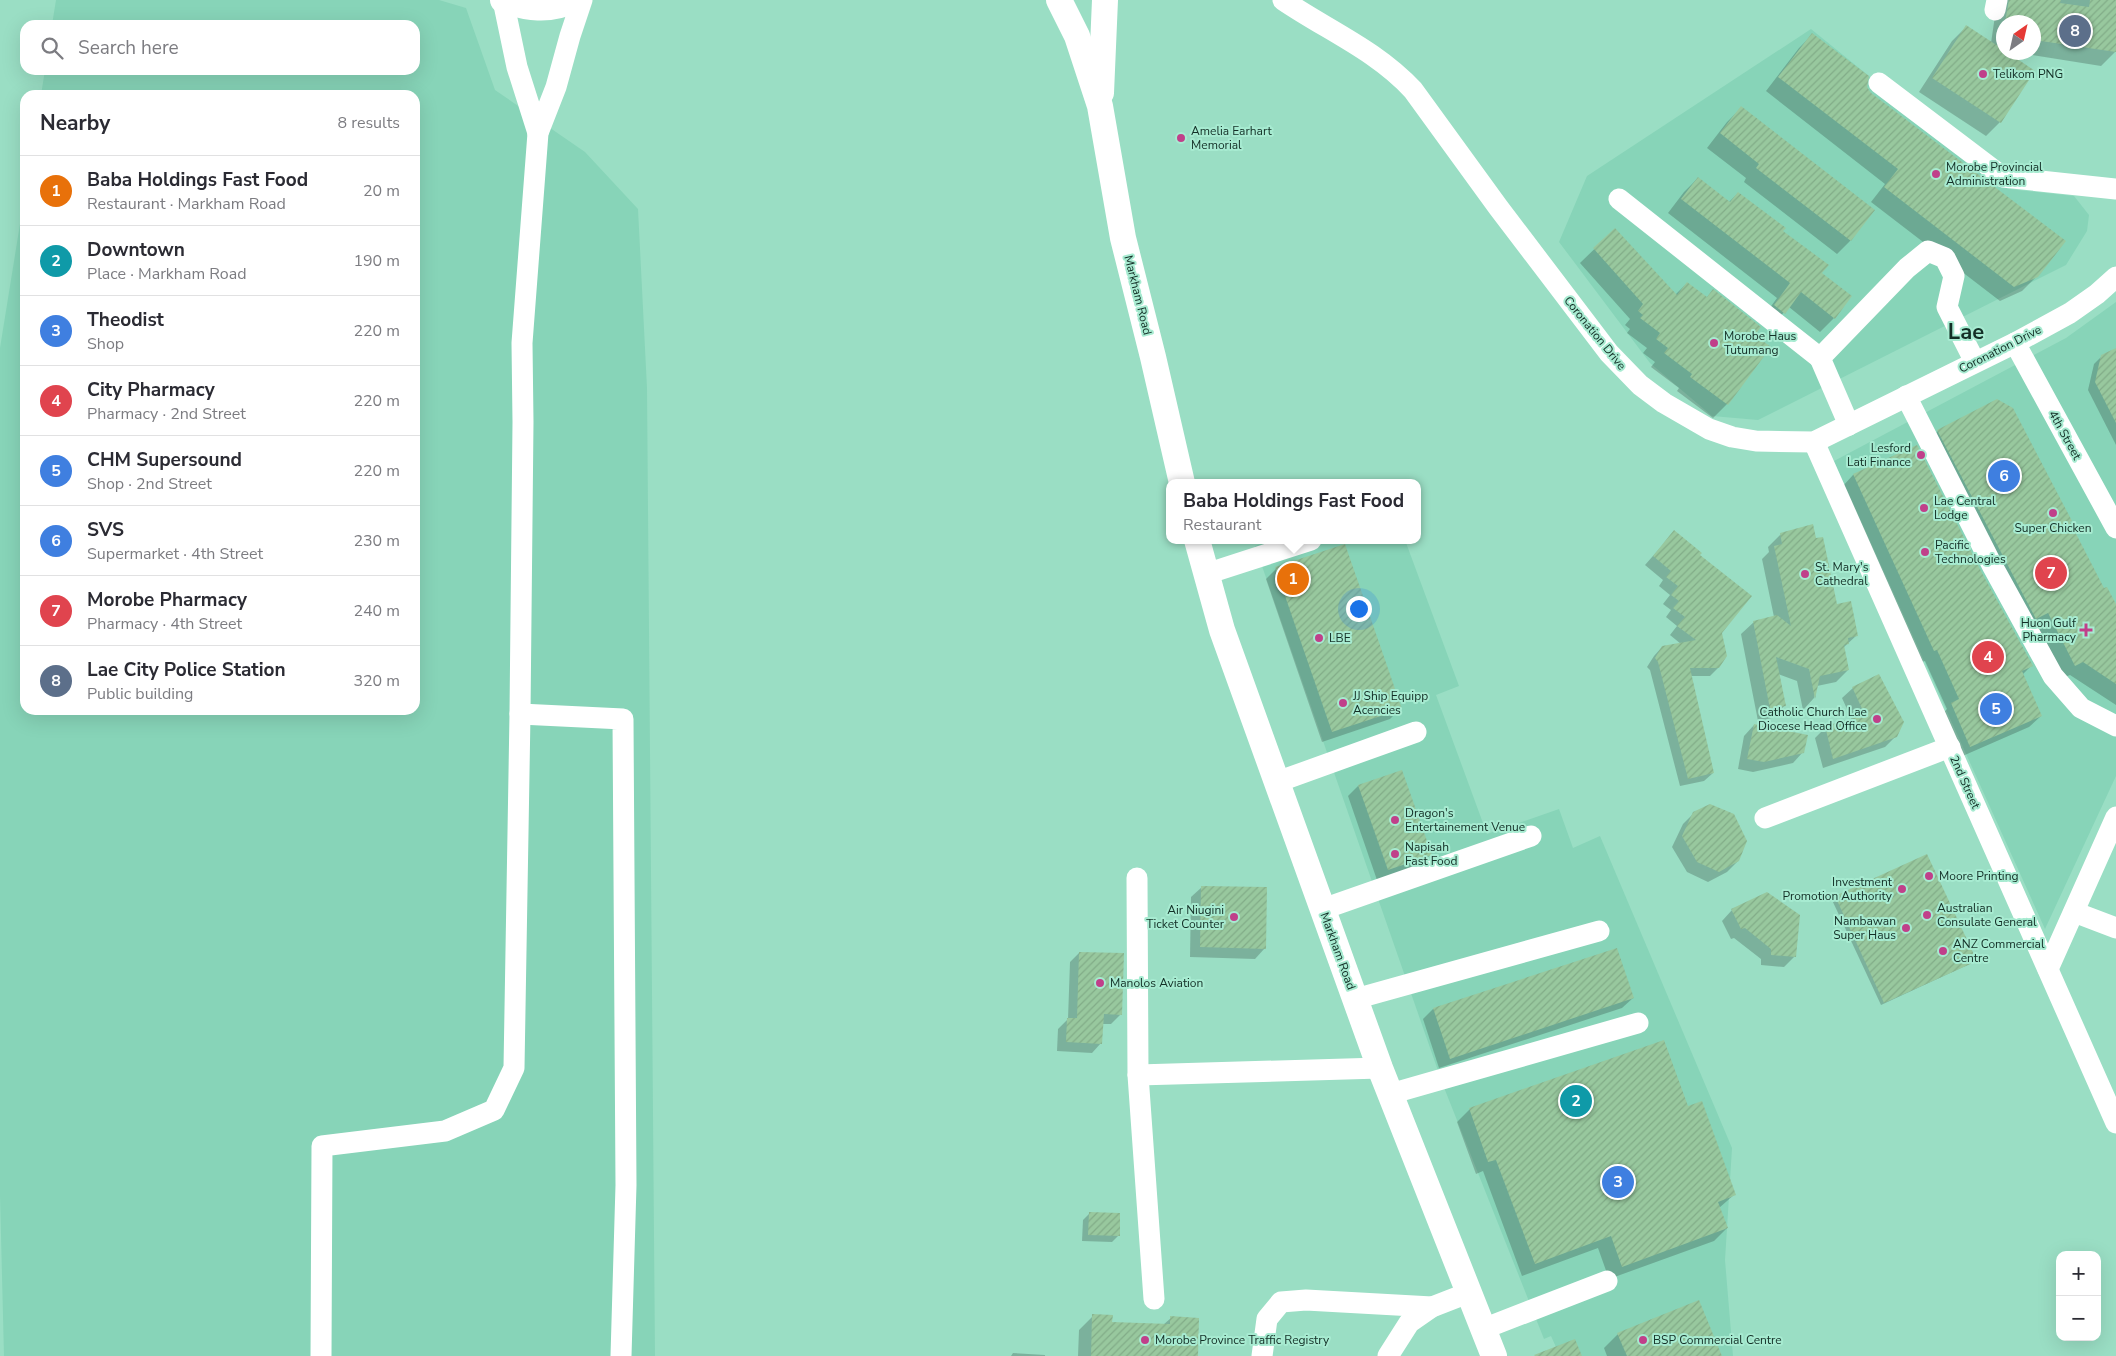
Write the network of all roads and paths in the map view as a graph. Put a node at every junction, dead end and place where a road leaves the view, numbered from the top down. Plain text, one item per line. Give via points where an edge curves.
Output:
1 (503, 0) edge
2 (572, 0) edge
3 (582, 0) edge
4 (1059, 0) edge
5 (1105, 0) edge
6 (1284, 2) edge
7 (1879, 83) dead end
8 (1100, 106) junction
9 (538, 133) junction
10 (2116, 189) edge
11 (1619, 199) dead end
12 (2116, 277) edge
13 (2014, 343) junction
14 (1820, 358) junction
15 (1975, 362) junction
16 (1906, 396) junction
17 (1848, 425) junction
18 (1814, 442) junction
19 (1181, 479) edge
20 (2116, 528) edge
21 (1198, 544) edge
22 (1299, 544) edge
23 (1206, 574) junction
24 (520, 714) junction
25 (2116, 726) edge
26 (1416, 732) dead end
27 (1950, 747) junction
28 (1278, 782) junction
29 (2116, 817) edge
30 (1765, 818) dead end
31 (1531, 836) dead end
32 (1137, 878) dead end
33 (1323, 909) junction
34 (2074, 912) junction
35 (2116, 928) edge
36 (1599, 931) dead end
37 (2048, 969) junction
38 (1355, 999) junction
39 (1638, 1023) dead end
40 (1380, 1068) junction
41 (1138, 1075) junction
42 (1390, 1094) junction
43 (2116, 1123) edge
44 (1607, 1281) dead end
45 (1468, 1294) junction
46 (1154, 1299) dead end
47 (1432, 1308) junction
48 (1482, 1329) junction
49 (321, 1356) edge
50 (621, 1356) edge
51 (1262, 1356) edge
52 (1388, 1356) edge
53 (1494, 1356) edge

1 - 2 main road via 523,7 544,8
1 - 9 street via 517,67
3 - 9 street via 556,87
4 - 8 main road, Markham Road via 1077,36
5 - 8 main road, Markham Road
6 - 18 street, Coronation Drive via 1377,57 1399,75 1592,332 1640,385 1709,429 1732,437 1756,441
7 - 10 street via 2003,177
8 - 19 main road, Markham Road via 1123,238
9 - 24 street via 522,343
11 - 14 street
12 - 13 street, Coronation Drive via 2070,313
13 - 15 street, Coronation Drive
13 - 20 street, 4th Street
14 - 15 street via 1907,268 1928,251 1945,258 1954,276 1947,307
14 - 17 street
15 - 16 street, Coronation Drive
16 - 17 street, Coronation Drive
16 - 25 street via 2053,676 2081,708
17 - 18 street, Coronation Drive
18 - 27 street, 2nd Street
21 - 23 main road, Markham Road
22 - 23 street
23 - 28 main road, Markham Road via 1222,630
24 - 49 street via 514,1068 494,1110 445,1131 322,1146
24 - 50 street via 623,719 626,1185
26 - 28 street
27 - 30 street
27 - 37 street, 2nd Street
28 - 33 main road, Markham Road
29 - 34 street
31 - 33 street
32 - 41 street
33 - 38 main road, Markham Road
34 - 35 street
34 - 37 street
36 - 38 street
37 - 43 street, 2nd Street
38 - 40 main road, Markham Road
39 - 42 street
40 - 41 street
40 - 42 main road, Markham Road
41 - 46 street
42 - 45 main road, Markham Road
44 - 48 street
45 - 47 street
45 - 48 main road, Markham Road
47 - 51 street via 1306,1300 1281,1302 1267,1319
47 - 52 street via 1409,1323
48 - 53 main road, Markham Road

